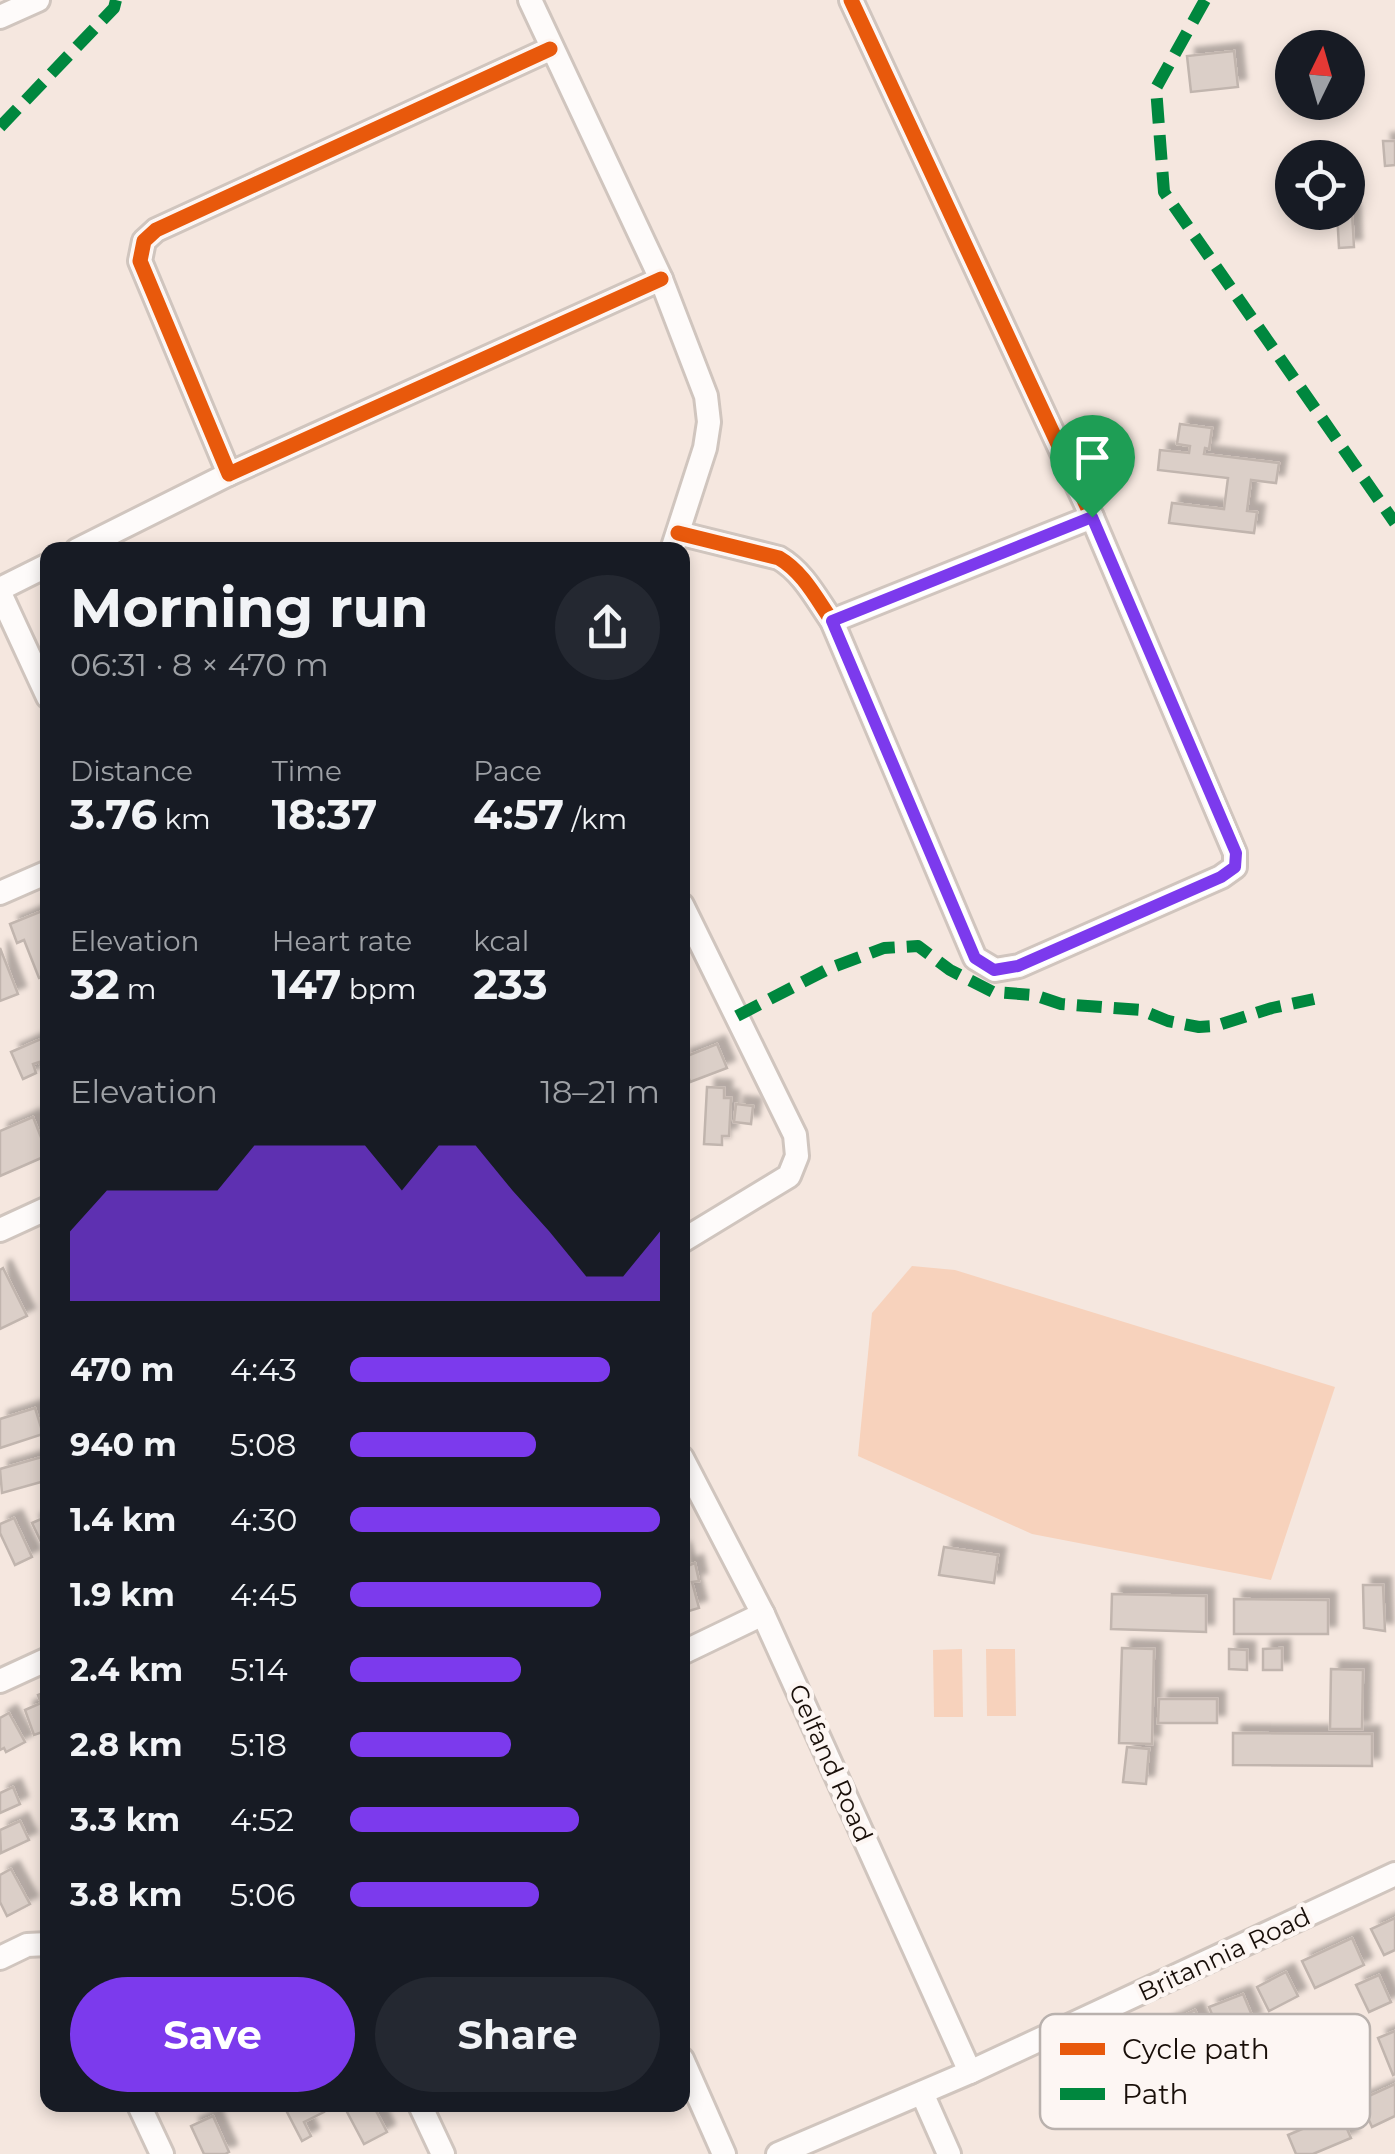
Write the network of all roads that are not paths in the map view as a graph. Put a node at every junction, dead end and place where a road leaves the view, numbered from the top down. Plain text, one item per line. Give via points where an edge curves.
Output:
1 (38, 0) edge
2 (530, 0) edge
3 (852, 0) edge
4 (0, 17) edge
5 (550, 49) junction
6 (661, 280) junction
7 (228, 474) junction
8 (1092, 517) junction
9 (93, 542) edge
10 (675, 542) edge
11 (690, 544) edge
12 (40, 569) edge
13 (0, 591) edge
14 (832, 621) junction
15 (40, 679) edge
16 (40, 876) edge
17 (0, 893) edge
18 (690, 921) edge
19 (40, 1212) edge
20 (0, 1230) edge
21 (690, 1236) edge
22 (690, 1473) edge
23 (764, 1614) junction
24 (690, 1649) edge
25 (40, 1663) edge
26 (0, 1681) edge
27 (1395, 1874) edge
28 (40, 1944) edge
29 (0, 1958) edge
30 (1094, 2014) edge
31 (1040, 2039) edge
32 (970, 2072) junction
33 (690, 2076) edge
34 (922, 2092) junction
35 (142, 2112) edge
36 (423, 2112) edge
37 (162, 2154) edge
38 (443, 2154) edge
39 (724, 2154) edge
40 (778, 2154) edge
41 (949, 2154) edge

1 - 4 street
2 - 5 street
3 - 8 street
5 - 6 street
5 - 7 street via 144,241 140,261
6 - 7 street
6 - 10 street via 706,396 709,422
7 - 9 street
8 - 14 street
8 - 14 street via 1236,853 1235,867 1018,966 994,970 975,958
11 - 14 street via 779,558
12 - 13 street
13 - 15 street
16 - 17 street
18 - 21 street via 795,1135 797,1156 789,1176
19 - 20 street
22 - 23 street, Gelfand Road
23 - 24 street
23 - 32 street, Gelfand Road
25 - 26 street
27 - 30 street, Britannia Road
28 - 29 street
31 - 32 street, Britannia Road
32 - 34 street, Britannia Road
33 - 39 street
34 - 40 street, Britannia Road
34 - 41 street
35 - 37 street
36 - 38 street

